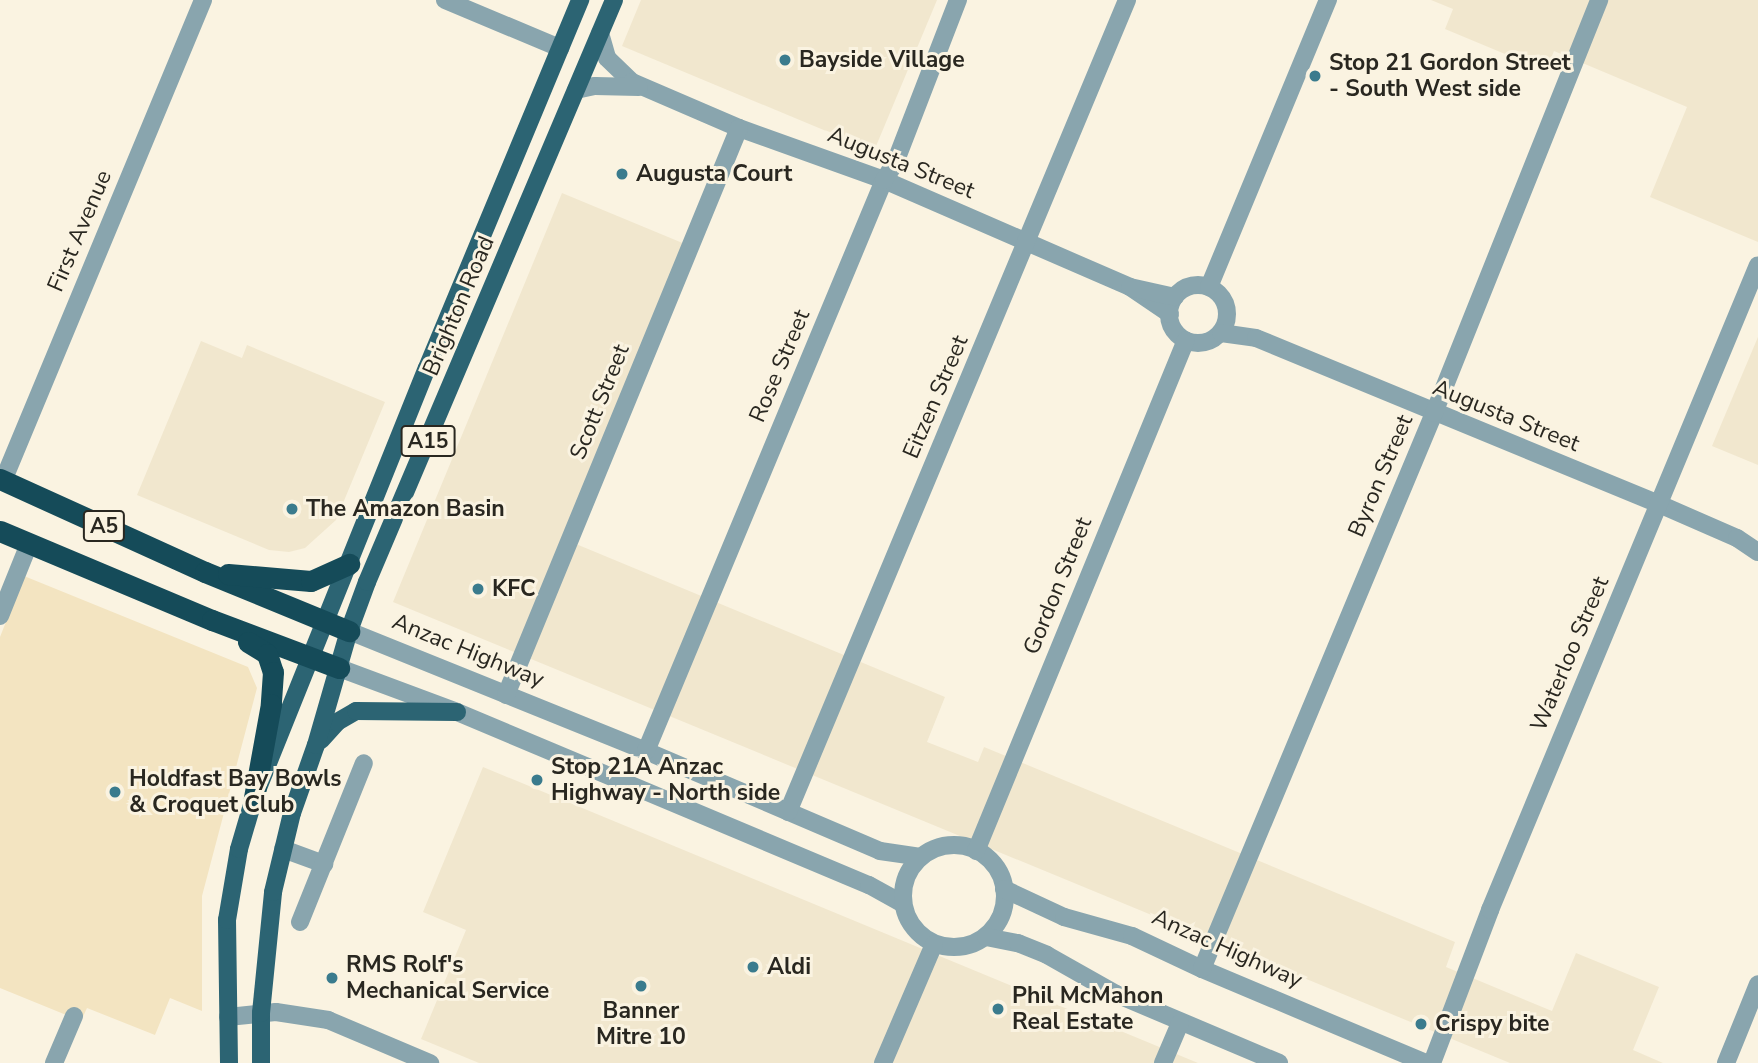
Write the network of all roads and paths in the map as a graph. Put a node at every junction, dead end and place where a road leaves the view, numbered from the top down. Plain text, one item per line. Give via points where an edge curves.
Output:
1 (203, 0) edge
2 (445, 0) edge
3 (580, 0) edge
4 (614, 0) edge
5 (958, 0) edge
6 (1127, 0) edge
7 (1328, 0) edge
8 (1599, 0) edge
9 (601, 30) junction
10 (560, 48) junction
11 (576, 90) junction
12 (653, 91) junction
13 (739, 128) junction
14 (884, 180) junction
15 (1028, 241) junction
16 (1758, 265) edge
17 (1209, 287) junction
18 (1172, 305) junction
19 (1224, 324) junction
20 (1185, 340) junction
21 (1434, 413) junction
22 (1, 480) edge
23 (1659, 505) junction
24 (0, 531) edge
25 (1737, 538) junction
26 (1758, 538) edge
27 (29, 544) junction
28 (1758, 552) edge
29 (349, 564) junction
30 (205, 572) junction
31 (0, 616) edge
32 (212, 620) junction
33 (325, 621) junction
34 (349, 631) junction
35 (311, 657) junction
36 (339, 668) junction
37 (506, 695) junction
38 (457, 712) junction
39 (316, 746) junction
40 (646, 751) junction
41 (364, 763) dead end
42 (254, 798) junction
43 (788, 812) junction
44 (283, 849) junction
45 (976, 850) junction
46 (920, 857) junction
47 (324, 864) junction
48 (1004, 889) junction
49 (903, 904) junction
50 (300, 922) dead end
51 (986, 937) junction
52 (934, 944) junction
53 (1202, 969) junction
54 (1758, 984) edge
55 (261, 1013) junction
56 (74, 1016) dead end
57 (228, 1017) junction
58 (1180, 1023) junction
59 (54, 1063) edge
60 (229, 1063) edge
61 (261, 1063) edge
62 (430, 1063) edge
63 (883, 1063) edge
64 (1163, 1063) edge
65 (1279, 1063) edge
66 (1429, 1063) edge
67 (1726, 1063) edge

1 - 22 street, First Avenue
2 - 10 street
3 - 10 main road, Brighton Road / A15
4 - 9 main road, Brighton Road / A15
5 - 14 street, Rose Street via 895,163
6 - 15 street, Eitzen Street
7 - 17 street
8 - 21 street, Byron Street
9 - 10 main road
9 - 11 main road, Brighton Road / A15
9 - 12 street, Augusta Street via 603,51 615,69
10 - 29 main road, Brighton Road / A15
11 - 12 street, Augusta Street via 619,85
11 - 34 main road, Brighton Road / A15
12 - 13 street, Augusta Street
13 - 14 street, Augusta Street
13 - 37 street, Scott Street
14 - 15 street, Augusta Street
14 - 40 street, Rose Street
15 - 18 street, Augusta Street
15 - 43 street, Eitzen Street
16 - 23 street, Waterloo Street
17 - 18 street via 1192,285
17 - 19 street via 1223,298
18 - 20 street via 1172,327
19 - 20 street via 1204,342
19 - 21 street, Augusta Street
20 - 45 street, Gordon Street
21 - 23 street, Augusta Street
21 - 53 street, Byron Street
22 - 30 highway, Anzac Highway / A5
23 - 25 street, Augusta Street
23 - 66 street, Waterloo Street
24 - 27 highway, A5
25 - 26 street, Augusta Street
25 - 28 street, Augusta Street
27 - 31 street
27 - 32 highway, A5
29 - 30 highway via 311,582
29 - 33 main road, Brighton Road / A15
30 - 33 highway, Anzac Highway / A5
32 - 35 highway, A5
32 - 42 highway via 267,654 273,672
33 - 34 highway, Anzac Highway / A5
33 - 35 main road, A15
34 - 36 main road, A15
34 - 37 street, Anzac Highway
35 - 36 highway, A5
35 - 42 main road, A15
36 - 38 street
36 - 39 main road, A15
37 - 40 street, Anzac Highway
38 - 39 main road via 356,711 337,722
38 - 49 street via 869,885
39 - 44 main road, A15
40 - 43 street, Anzac Highway
41 - 47 street
42 - 57 main road, A15 via 239,849 227,920
43 - 46 street, Anzac Highway via 880,851
44 - 47 street
44 - 55 main road, A15 via 273,892
45 - 46 street via 947,846
45 - 48 street via 990,860
46 - 49 street via 906,878
47 - 50 street
48 - 51 street via 1002,915
48 - 53 street, Anzac Highway via 1064,917 1132,936
49 - 52 street via 908,920
51 - 52 street via 961,947
51 - 58 street via 1047,955
52 - 63 street
53 - 66 street, Anzac Highway
54 - 67 street
55 - 57 street
55 - 61 main road, A15
55 - 62 street via 328,1020
56 - 59 street
57 - 60 main road, A15
58 - 64 street
58 - 65 street

